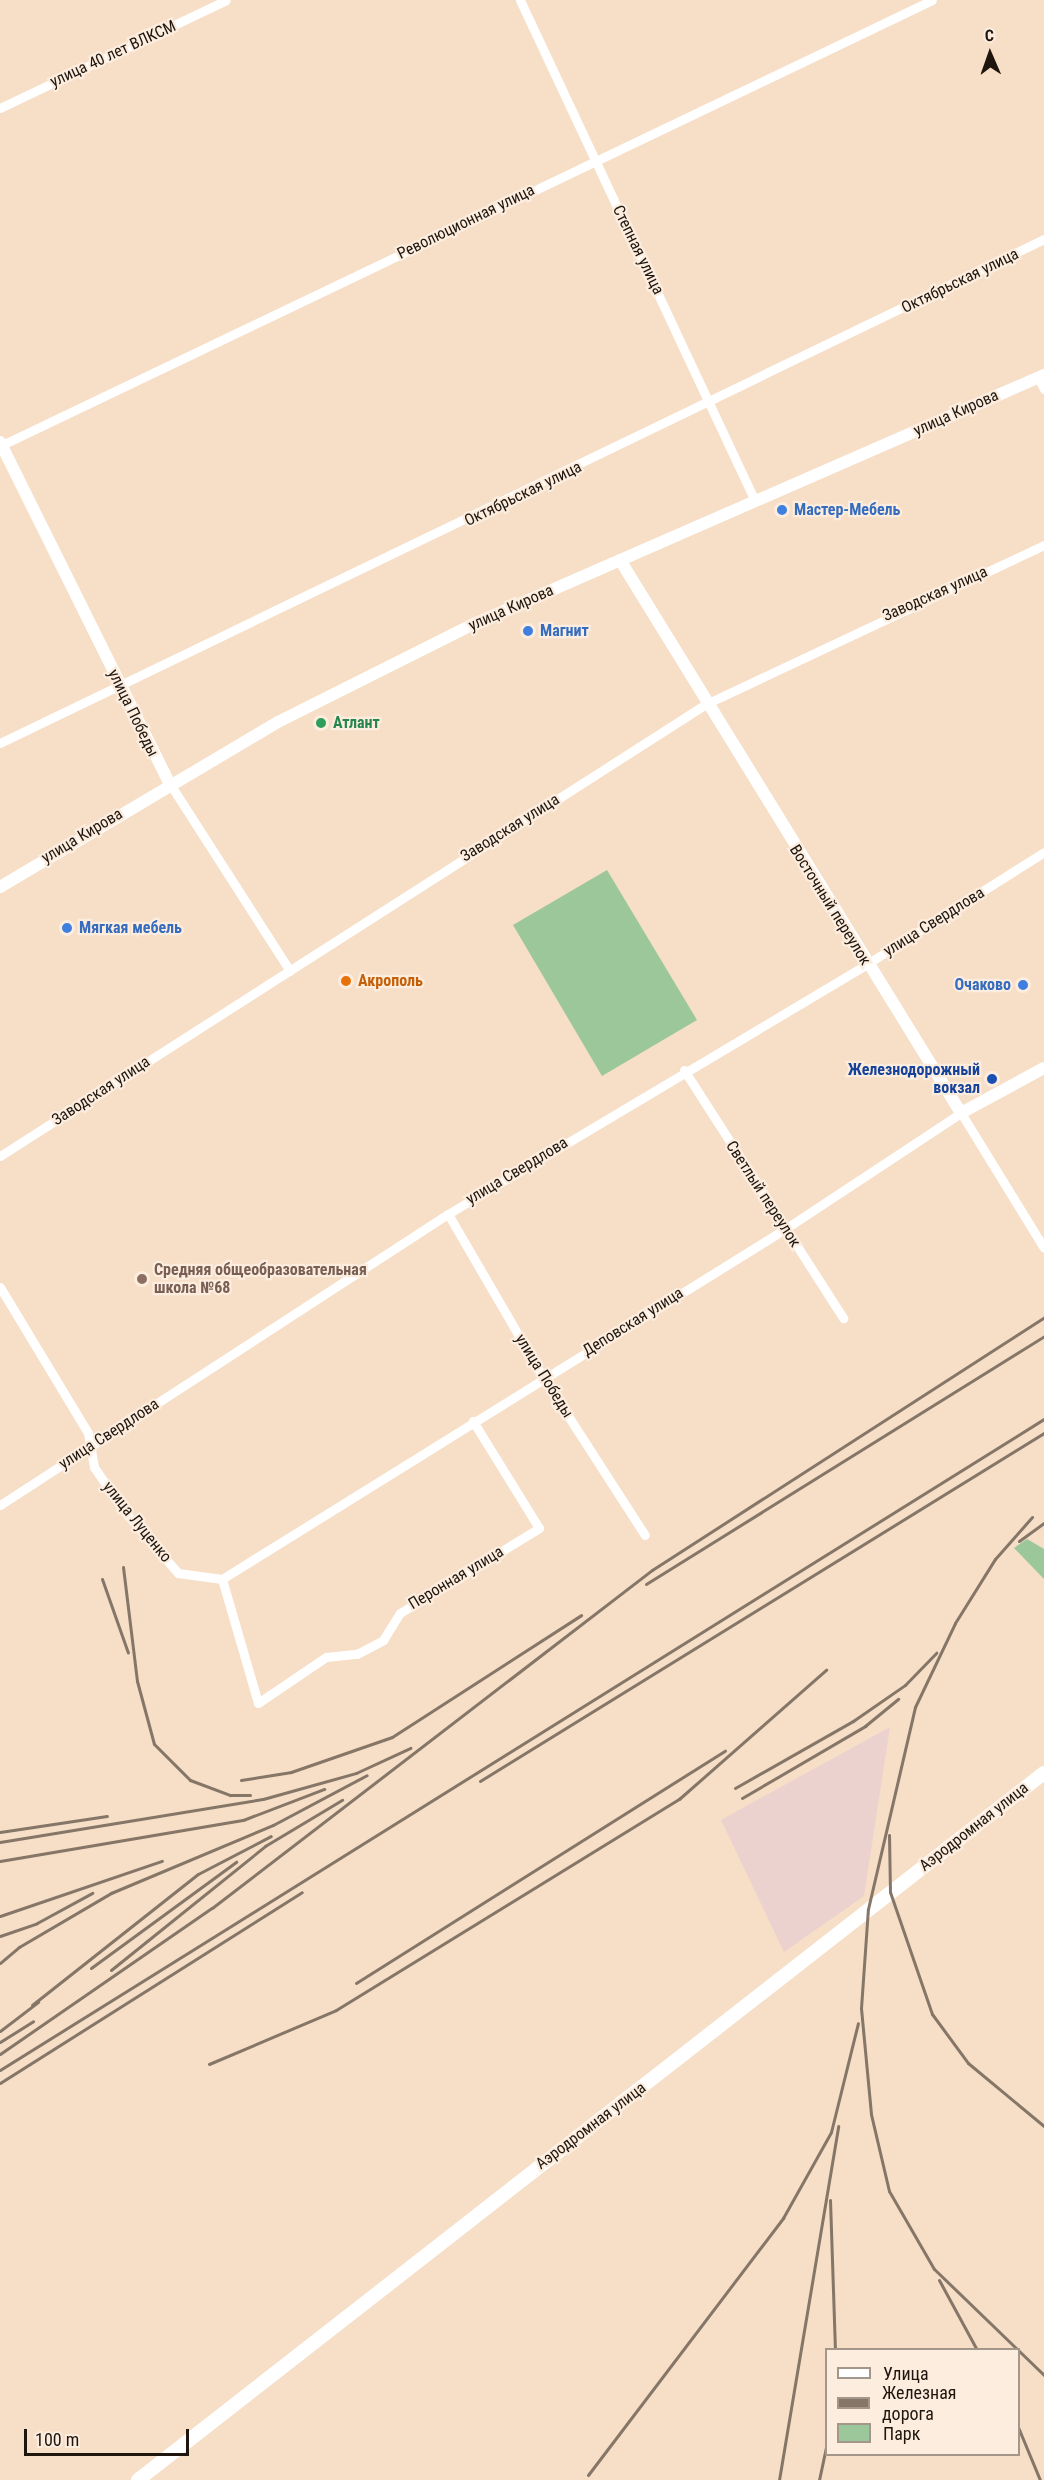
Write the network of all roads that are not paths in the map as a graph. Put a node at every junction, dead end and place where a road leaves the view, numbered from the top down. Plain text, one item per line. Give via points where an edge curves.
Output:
1 (226, 0) edge
2 (520, 0) edge
3 (932, 0) edge
4 (0, 108) edge
5 (594, 160) junction
6 (1044, 239) edge
7 (1041, 376) edge
8 (1044, 389) edge
9 (712, 403) junction
10 (1, 444) edge
11 (755, 501) junction
12 (1044, 544) edge
13 (620, 560) junction
14 (120, 686) junction
15 (706, 704) junction
16 (0, 743) edge
17 (170, 784) junction
18 (1044, 852) edge
19 (0, 887) edge
20 (867, 964) junction
21 (290, 971) junction
22 (1044, 1068) edge
23 (684, 1070) junction
24 (961, 1113) junction
25 (0, 1156) edge
26 (448, 1214) junction
27 (785, 1229) junction
28 (1044, 1248) edge
29 (0, 1287) edge
30 (843, 1318) dead end
31 (543, 1377) junction
32 (473, 1422) junction
33 (91, 1446) junction
34 (0, 1505) edge
35 (645, 1535) dead end
36 (222, 1579) junction
37 (1044, 1773) edge
38 (138, 2480) edge

1 - 4 street, улица 40 лет ВЛКСМ
2 - 5 street, Степная улица
3 - 5 street, Революционная улица
5 - 9 street, Степная улица
5 - 10 street, Революционная улица
6 - 9 street, Октябрьская улица
7 - 8 street
7 - 11 street, улица Кирова
9 - 11 street, Степная улица
9 - 14 street, Октябрьская улица
10 - 14 street, улица Победы
11 - 13 street, улица Кирова
12 - 15 street, Заводская улица
13 - 15 street, Восточный переулок
13 - 17 street, улица Кирова via 453,634 278,722
14 - 16 street, Октябрьская улица
14 - 17 street, улица Победы
15 - 20 street, Восточный переулок
15 - 21 street, Заводская улица
17 - 19 street, улица Кирова
17 - 21 street, улица Победы
18 - 20 street, улица Свердлова
20 - 23 street, улица Свердлова
20 - 24 street, Восточный переулок
21 - 25 street, Заводская улица
22 - 24 street, Деповская улица
23 - 26 street, улица Свердлова
23 - 27 street, Светлый переулок
24 - 27 street, Деповская улица
24 - 28 street, Восточный переулок
26 - 31 street, улица Победы
26 - 33 street, улица Свердлова
27 - 30 street, Светлый переулок
27 - 31 street, Деповская улица
29 - 33 street, улица Луценко via 88,1432
31 - 32 street, Деповская улица
31 - 35 street, улица Победы
32 - 36 street, Деповская улица
32 - 36 street, Перонная улица via 539,1528 400,1613 383,1640 357,1654 326,1657 258,1703
33 - 34 street, улица Свердлова
33 - 36 street, улица Луценко via 94,1467 123,1510 178,1573
37 - 38 main road, Аэродромная улица

